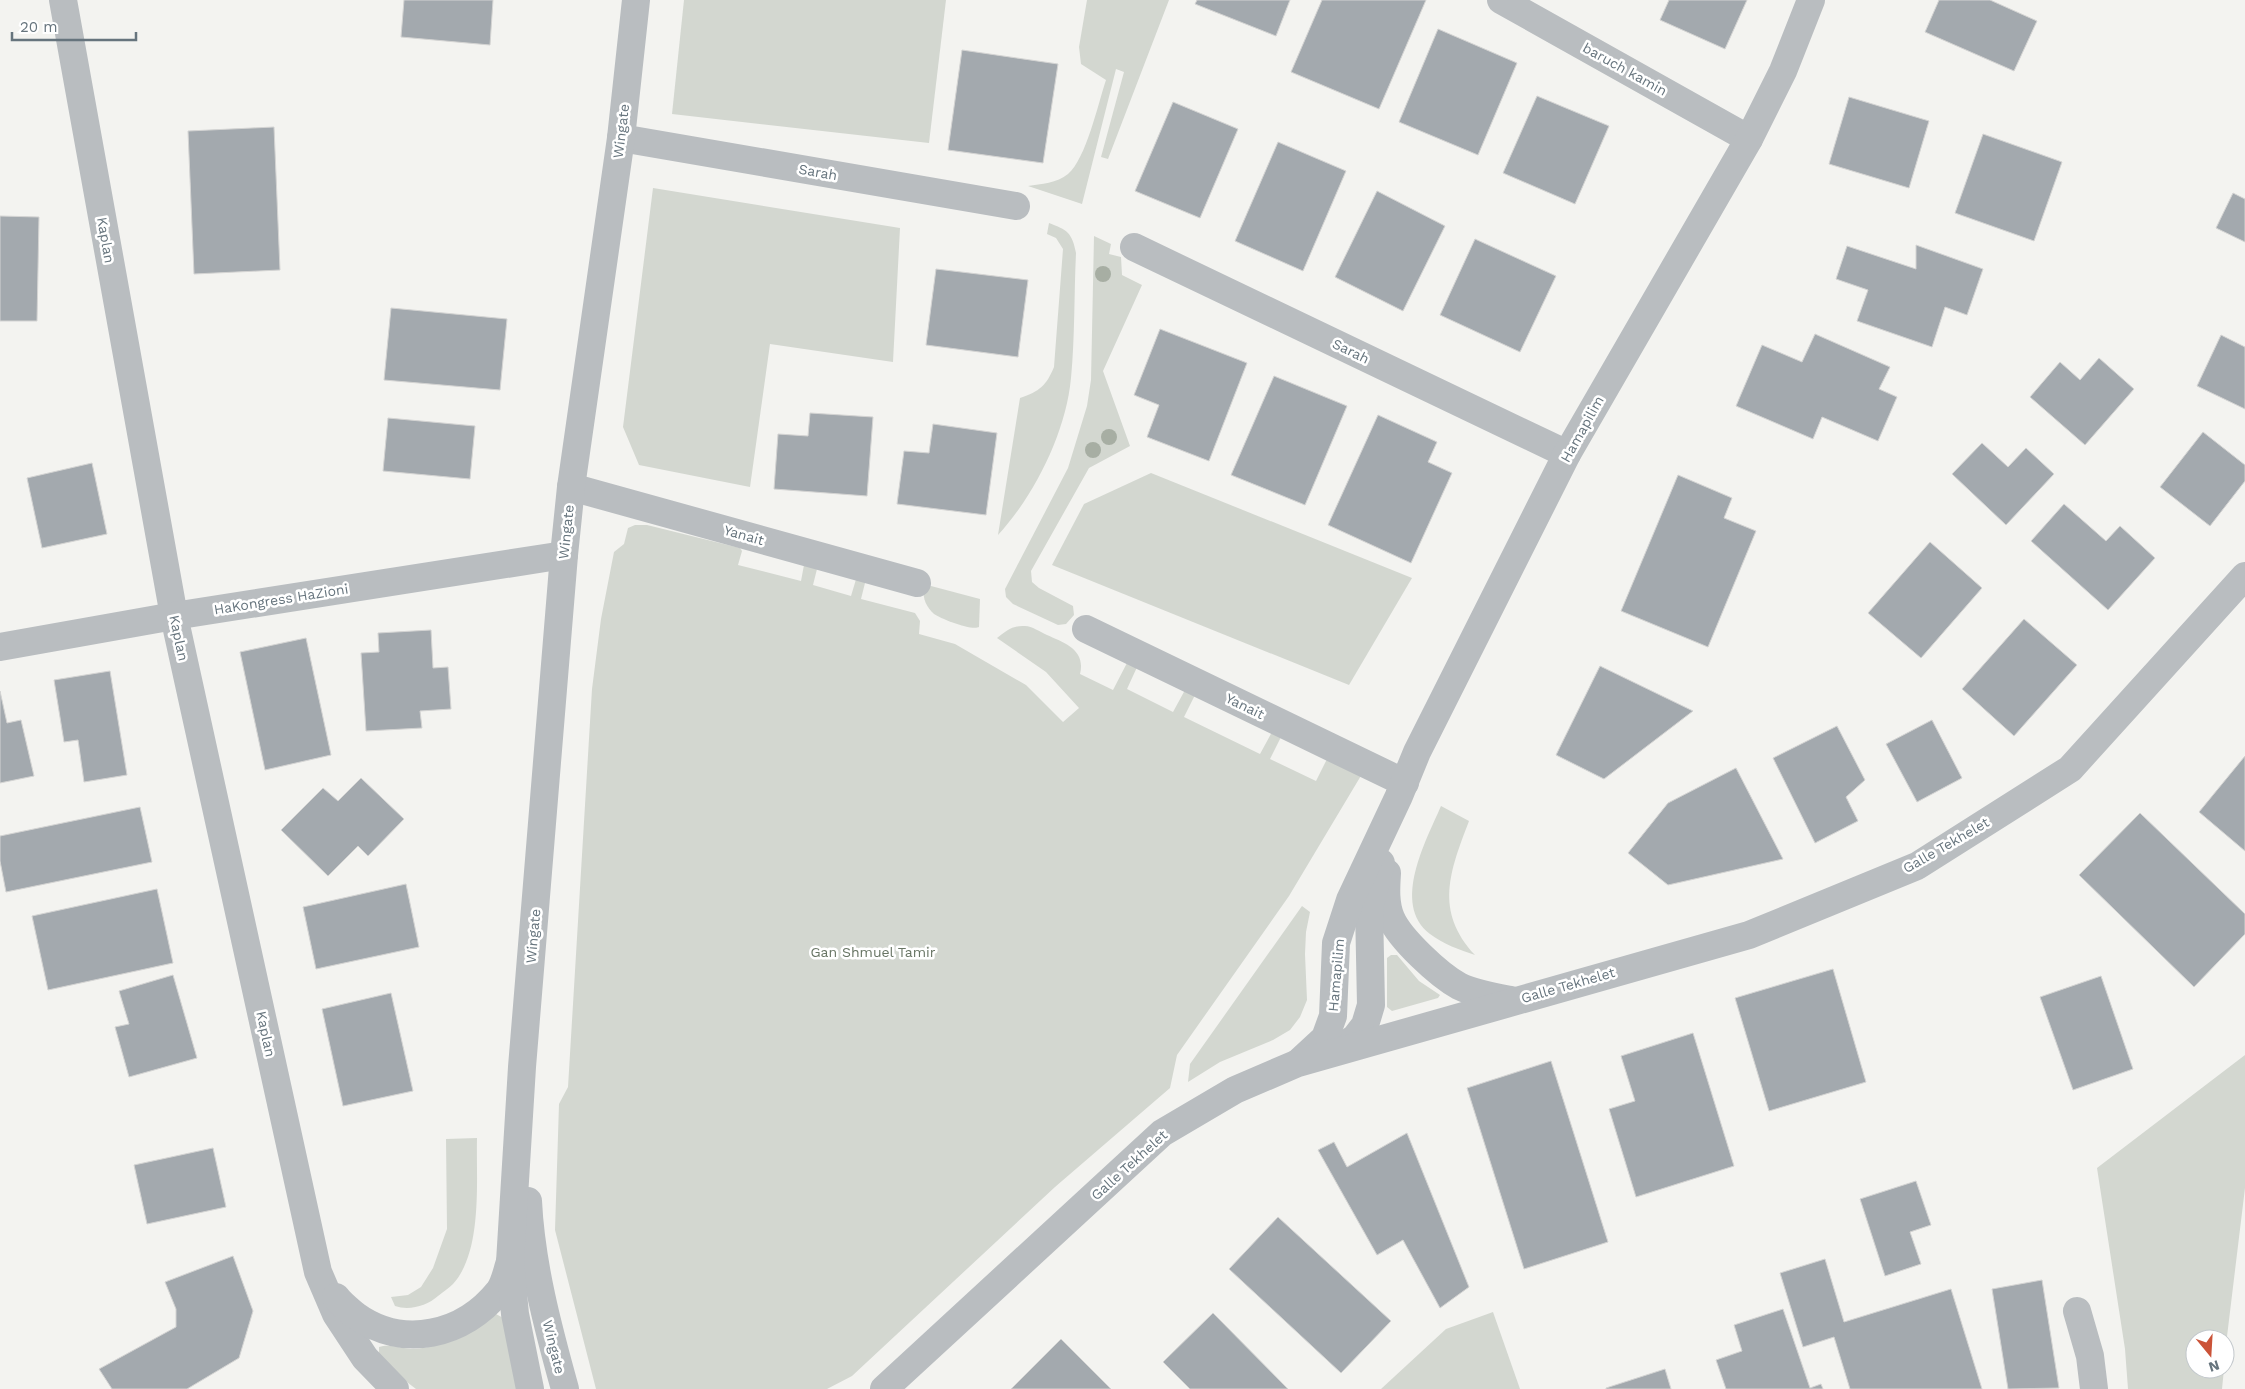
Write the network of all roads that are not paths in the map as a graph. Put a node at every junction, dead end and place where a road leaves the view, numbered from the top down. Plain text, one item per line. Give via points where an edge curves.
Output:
1 (63, 0) edge
2 (636, 0) edge
3 (1501, 0) edge
4 (1811, 0) edge
5 (621, 138) junction
6 (1749, 138) junction
7 (1016, 206) dead end
8 (1134, 247) dead end
9 (1567, 454) junction
10 (571, 486) junction
11 (564, 555) junction
12 (2245, 576) edge
13 (917, 583) dead end
14 (174, 616) junction
15 (1086, 628) dead end
16 (0, 647) edge
17 (1402, 789) junction
18 (1388, 836) junction
19 (1512, 1001) junction
20 (1334, 1054) junction
21 (1298, 1063) junction
22 (522, 1067) junction
23 (510, 1262) junction
24 (318, 1272) junction
25 (2077, 1311) dead end
26 (395, 1389) edge
27 (530, 1389) edge
28 (565, 1389) edge
29 (884, 1389) edge
30 (2094, 1389) edge

1 - 14 street, Kaplan
2 - 5 street, Wingate
3 - 6 street, baruch kamin
4 - 6 street, Hamapilim via 1783,71
5 - 7 street, Sarah
5 - 10 street, Wingate
6 - 9 street, Hamapilim
8 - 9 street, Sarah
9 - 17 street, Hamapilim via 1416,752
10 - 11 street, Wingate
10 - 13 street, Yanait
11 - 14 street, HaKongress HaZioni
11 - 22 street, Wingate
12 - 19 street, Galle Tekhelet via 2070,769 1917,866 1749,935
14 - 16 street, HaKongress HaZioni
14 - 24 street, Kaplan
15 - 17 street, Yanait
17 - 18 street, Hamapilim
17 - 21 street, Hamapilim via 1350,900 1336,943 1333,1016 1328,1030 1320,1044
18 - 19 street, Hamapilim via 1386,895 1391,918 1407,943 1458,986
18 - 20 street, Hamapilim via 1369,908 1371,1005 1365,1026
19 - 20 street, Galle Tekhelet
20 - 21 street, Galle Tekhelet
21 - 29 street, Galle Tekhelet via 1235,1090 1162,1133
22 - 23 street, Wingate
22 - 28 street, Wingate via 529,1228
23 - 24 street, Kaplan via 501,1289 480,1310 459,1324 432,1333 406,1335 384,1332 365,1322 341,1304
23 - 27 street, Wingate via 515,1314
24 - 26 street, Kaplan via 345,1329 365,1358
25 - 30 street via 2090,1356

